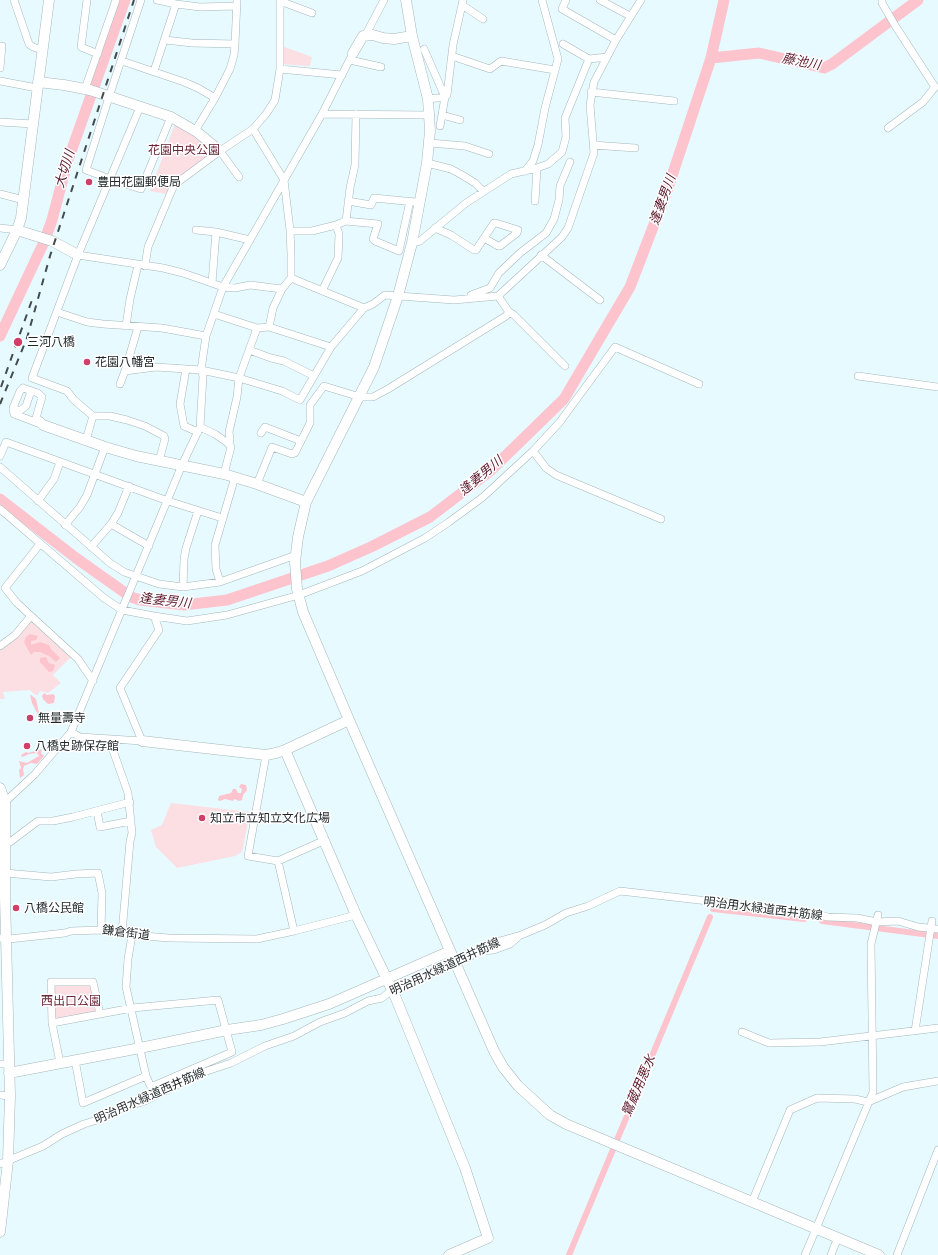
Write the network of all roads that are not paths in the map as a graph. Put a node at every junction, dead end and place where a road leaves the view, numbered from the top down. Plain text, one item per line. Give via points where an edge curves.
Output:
1 (14, 0) edge
2 (49, 0) edge
3 (87, 0) edge
4 (116, 0) edge
5 (141, 0) edge
6 (157, 0) edge
7 (384, 0) edge
8 (406, 0) edge
9 (542, 0) edge
10 (566, 0) edge
11 (600, 0) edge
12 (641, 0) edge
13 (882, 0) edge
14 (280, 1) edge
15 (462, 2) edge
16 (237, 3) edge
17 (176, 4) junction
18 (312, 13) dead end
19 (630, 16) junction
20 (483, 19) dead end
21 (365, 36) junction
22 (412, 36) junction
23 (165, 40) junction
24 (616, 40) junction
25 (235, 44) junction
26 (563, 44) dead end
27 (0, 46) edge
28 (424, 49) dead end
29 (42, 50) junction
30 (98, 54) junction
31 (351, 56) junction
32 (452, 56) junction
33 (607, 57) junction
34 (589, 59) junction
35 (122, 61) junction
36 (380, 67) dead end
37 (0, 68) edge
38 (280, 69) junction
39 (555, 70) junction
40 (154, 71) junction
41 (342, 75) junction
42 (0, 81) edge
43 (38, 85) junction
44 (936, 87) edge
45 (90, 91) junction
46 (591, 92) junction
47 (109, 97) junction
48 (444, 97) junction
49 (215, 98) junction
50 (428, 99) junction
51 (674, 101) dead end
52 (140, 107) junction
53 (322, 114) junction
54 (356, 114) junction
55 (430, 115) junction
56 (442, 115) junction
57 (171, 118) junction
58 (460, 120) dead end
59 (0, 122) edge
60 (33, 124) junction
61 (440, 126) dead end
62 (888, 128) dead end
63 (253, 129) junction
64 (195, 131) junction
65 (430, 143) junction
66 (593, 145) junction
67 (635, 148) dead end
68 (220, 151) junction
69 (489, 154) dead end
70 (570, 162) dead end
71 (427, 163) junction
72 (537, 168) junction
73 (525, 171) junction
74 (239, 177) dead end
75 (110, 179) junction
76 (284, 180) junction
77 (483, 191) junction
78 (0, 194) edge
79 (24, 200) junction
80 (348, 201) junction
81 (415, 202) junction
82 (534, 202) dead end
83 (345, 221) junction
84 (336, 225) junction
85 (0, 228) edge
86 (435, 228) junction
87 (17, 230) junction
88 (196, 230) dead end
89 (290, 231) junction
90 (216, 232) junction
91 (484, 238) dead end
92 (250, 240) junction
93 (412, 243) junction
94 (78, 255) junction
95 (542, 256) junction
96 (0, 265) edge
97 (141, 265) junction
98 (291, 278) junction
99 (212, 283) junction
100 (223, 287) junction
101 (282, 289) junction
102 (322, 291) junction
103 (398, 296) junction
104 (498, 296) junction
105 (461, 299) junction
106 (600, 300) dead end
107 (364, 308) junction
108 (57, 312) junction
109 (509, 312) junction
110 (214, 314) junction
111 (126, 326) junction
112 (138, 327) junction
113 (269, 327) junction
114 (257, 328) junction
115 (206, 336) junction
116 (331, 347) junction
117 (248, 350) junction
118 (565, 366) dead end
119 (186, 369) junction
120 (201, 370) junction
121 (125, 371) junction
122 (314, 376) junction
123 (858, 376) dead end
124 (239, 378) junction
125 (120, 384) dead end
126 (699, 384) dead end
127 (938, 387) edge
128 (31, 391) junction
129 (360, 397) junction
130 (300, 400) junction
131 (310, 405) junction
132 (13, 410) junction
133 (93, 416) junction
134 (36, 421) junction
135 (199, 429) junction
136 (261, 433) dead end
137 (86, 440) junction
138 (301, 441) junction
139 (229, 444) junction
140 (105, 447) junction
141 (533, 451) junction
142 (0, 456) edge
143 (159, 461) junction
144 (60, 462) junction
145 (182, 465) junction
146 (0, 467) edge
147 (94, 474) junction
148 (224, 474) junction
149 (235, 478) junction
150 (257, 484) junction
151 (128, 486) junction
152 (38, 501) junction
153 (168, 502) junction
154 (306, 502) junction
155 (0, 509) edge
156 (198, 511) junction
157 (222, 518) junction
158 (662, 519) dead end
159 (111, 524) junction
160 (65, 525) junction
161 (40, 544) junction
162 (149, 546) junction
163 (91, 547) junction
164 (296, 558) junction
165 (136, 577) junction
166 (220, 582) junction
167 (183, 587) junction
168 (298, 592) junction
169 (123, 608) junction
170 (31, 616) junction
171 (154, 616) junction
172 (0, 646) edge
173 (93, 681) junction
174 (349, 720) junction
175 (72, 732) junction
176 (109, 739) junction
177 (142, 741) junction
178 (285, 750) junction
179 (266, 755) junction
180 (2, 795) edge
181 (130, 802) junction
182 (98, 811) junction
183 (131, 821) junction
184 (323, 841) junction
185 (3, 843) edge
186 (278, 861) junction
187 (6, 873) junction
188 (356, 915) junction
189 (932, 921) dead end
190 (877, 923) junction
191 (938, 929) edge
192 (101, 930) junction
193 (294, 931) junction
194 (122, 933) junction
195 (132, 935) junction
196 (3, 938) edge
197 (450, 951) junction
198 (455, 963) junction
199 (386, 978) junction
200 (392, 990) junction
201 (132, 1008) junction
202 (100, 1014) junction
203 (52, 1023) junction
204 (938, 1028) edge
205 (227, 1030) junction
206 (915, 1031) junction
207 (742, 1032) dead end
208 (873, 1036) junction
209 (140, 1048) junction
210 (75, 1060) junction
211 (60, 1063) junction
212 (6, 1067) edge
213 (146, 1076) junction
214 (938, 1081) edge
215 (5, 1095) edge
216 (868, 1102) junction
217 (938, 1150) edge
218 (4, 1166) edge
219 (752, 1202) junction
220 (816, 1228) junction
221 (0, 1232) edge
222 (838, 1237) junction
223 (449, 1255) edge
224 (805, 1255) edge
225 (831, 1255) edge
226 (879, 1255) edge
227 (897, 1255) edge

1 - 29 street via 29,44
2 - 29 street
3 - 30 street via 81,47
4 - 30 street
5 - 35 street
6 - 17 street
7 - 21 street
8 - 22 street
9 - 39 street via 558,59
10 - 24 street via 562,9
11 - 19 street
12 - 19 street
13 - 44 street via 896,27
14 - 18 street
14 - 38 street
15 - 20 street
15 - 32 street
16 - 17 street via 200,7
16 - 25 street
17 - 23 street
19 - 24 street
21 - 22 street via 394,39
21 - 31 street
22 - 50 street
23 - 25 street
23 - 40 street
24 - 33 street
25 - 49 street via 230,69
26 - 34 street
27 - 37 street
28 - 48 street
29 - 43 street
30 - 45 street
31 - 36 street
31 - 41 street
32 - 39 street via 490,69 501,61
32 - 48 street via 447,95
33 - 34 street
33 - 46 street
34 - 72 street via 566,113 566,137 562,152 548,164
35 - 40 street
35 - 47 street
38 - 41 street
38 - 63 street via 275,100
39 - 73 street via 533,161
40 - 49 street via 198,88
41 - 53 street
42 - 43 street
43 - 45 street via 64,85
43 - 60 street
44 - 62 street via 923,102
45 - 47 street
46 - 51 street
46 - 66 street
47 - 52 street
47 - 75 street via 86,170
48 - 50 street
48 - 56 street
49 - 64 street
50 - 55 street
52 - 57 street
52 - 75 street
53 - 54 street
53 - 76 street
54 - 55 street
54 - 80 street via 355,165
55 - 65 street
56 - 58 street
56 - 61 street
57 - 64 street
57 - 75 street via 141,189
59 - 60 street
60 - 79 street
63 - 68 street
63 - 76 street
64 - 68 street
65 - 69 street via 465,146
65 - 71 street
66 - 67 street
66 - 95 street via 594,153 568,228
68 - 74 street
68 - 97 street via 174,185
70 - 105 street via 560,186 554,219 546,233 499,273 490,288
71 - 77 street via 451,169 475,183
71 - 81 street
72 - 73 street
72 - 82 street
73 - 77 street via 511,174
75 - 94 street
76 - 89 street
76 - 92 street
77 - 86 street
78 - 79 street
79 - 87 street
80 - 81 street via 371,206 374,198
80 - 83 street
81 - 83 street via 399,251 374,241 378,224
81 - 93 street
83 - 84 street
84 - 89 street via 312,231
84 - 102 street via 339,234 338,258
85 - 87 street
86 - 91 street via 474,250
86 - 93 street via 420,241
87 - 94 street via 52,241
87 - 96 street
88 - 90 street
89 - 98 street
90 - 92 street
90 - 99 street
92 - 100 street
93 - 103 street
94 - 97 street
94 - 108 street
95 - 104 street
95 - 106 street
97 - 99 street via 163,268
97 - 111 street via 130,299
98 - 101 street
98 - 102 street
99 - 100 street
100 - 101 street via 250,285
100 - 110 street
101 - 113 street via 273,308
102 - 107 street
103 - 105 street
103 - 107 street via 385,295
103 - 129 street via 374,366
104 - 105 street
104 - 109 street
107 - 116 street
108 - 111 street via 87,322
108 - 133 street via 32,378 67,391
109 - 118 street
109 - 129 street via 388,389 373,397
110 - 114 street
110 - 115 street
111 - 112 street
112 - 115 street via 162,328
112 - 121 street
113 - 114 street
113 - 116 street
114 - 117 street
115 - 120 street
116 - 122 street
117 - 122 street via 284,361
117 - 124 street
119 - 120 street
119 - 121 street via 156,367
119 - 135 street via 180,404 184,426
120 - 124 street
120 - 135 street via 203,376
121 - 125 street
122 - 130 street
123 - 127 street
124 - 130 street via 282,391
124 - 139 street
126 - 141 street via 615,347 559,423
128 - 132 street via 26,406 22,410
128 - 132 street via 24,388 20,391
128 - 134 street via 42,397
129 - 131 street via 324,386
129 - 154 street
130 - 131 street
131 - 138 street via 310,423
132 - 134 street via 14,414
133 - 137 street
133 - 143 street via 127,420 164,436
134 - 137 street
135 - 139 street via 215,434
135 - 145 street
136 - 138 street via 265,427
137 - 140 street
138 - 150 street via 293,454 272,447
139 - 148 street via 231,447
140 - 143 street
140 - 147 street
141 - 158 street via 546,468 556,475
141 - 168 street via 483,497 424,538 362,571
142 - 144 street via 6,442
143 - 145 street
144 - 147 street
144 - 152 street via 54,479
145 - 148 street
145 - 153 street
146 - 152 street
147 - 151 street
147 - 160 street via 80,506
148 - 149 street
149 - 150 street
149 - 157 street
150 - 154 street
151 - 153 street
151 - 159 street
152 - 160 street
153 - 156 street
153 - 162 street
154 - 164 street
155 - 161 street
156 - 157 street
156 - 167 street via 186,548
157 - 166 street via 215,545 216,570
159 - 162 street
159 - 163 street
160 - 163 street
161 - 169 street via 104,598
161 - 170 street via 5,588
162 - 165 street
163 - 165 street via 110,563
164 - 166 street
164 - 168 street
165 - 167 street via 159,584
165 - 169 street
166 - 167 street
168 - 171 street via 216,617 187,621
168 - 174 street via 309,628
169 - 171 street
169 - 173 street
170 - 172 street via 15,635
170 - 173 street via 78,659
171 - 177 street via 159,630 120,688
173 - 175 street
174 - 178 street
174 - 197 street
175 - 176 street via 80,737
175 - 180 street via 35,774
176 - 177 street
176 - 181 street via 126,783
177 - 179 street
178 - 179 street
178 - 184 street
179 - 186 street via 248,856
180 - 185 street
181 - 182 street
181 - 183 street
182 - 183 street via 100,827
182 - 185 street via 53,821 38,821 10,842
183 - 194 street
184 - 186 street
184 - 188 street
185 - 187 street
186 - 193 street
187 - 192 street via 52,877 98,873 102,893
187 - 196 street
188 - 193 street, 鎌倉街道
188 - 199 street
189 - 206 street
190 - 191 street, 明治用水緑道西井筋線 via 898,922
190 - 198 street, 明治用水緑道西井筋線 via 778,908 748,907 718,901 620,891 566,913 522,935 500,940
190 - 208 street via 871,944
192 - 194 street, 鎌倉街道
192 - 196 street, 鎌倉街道
193 - 195 street, 鎌倉街道 via 252,939
194 - 195 street, 鎌倉街道
195 - 201 street via 126,987
196 - 212 street
197 - 198 street
197 - 199 street
198 - 200 street, 明治用水緑道西井筋線
198 - 219 street via 503,1067 518,1086 550,1115 614,1145
199 - 200 street
199 - 205 street via 307,1012 261,1025
200 - 218 street, 明治用水緑道西井筋線 via 382,998 368,1000 297,1035 264,1046 145,1101 84,1124
200 - 223 street via 465,1168 488,1238
201 - 202 street
201 - 205 street via 218,1000
201 - 209 street
202 - 203 street
202 - 203 street via 93,982 51,982
203 - 211 street
204 - 206 street
205 - 209 street
205 - 213 street via 232,1052 151,1087
206 - 208 street
207 - 208 street via 769,1043 820,1042
208 - 216 street via 873,1092
209 - 210 street
209 - 213 street
210 - 211 street
210 - 213 street via 83,1103
211 - 212 street
212 - 215 street
214 - 216 street via 903,1087
215 - 218 street
216 - 219 street via 816,1098 790,1110
216 - 220 street
217 - 227 street
218 - 221 street
219 - 220 street
220 - 222 street
220 - 224 street
222 - 225 street
222 - 226 street

